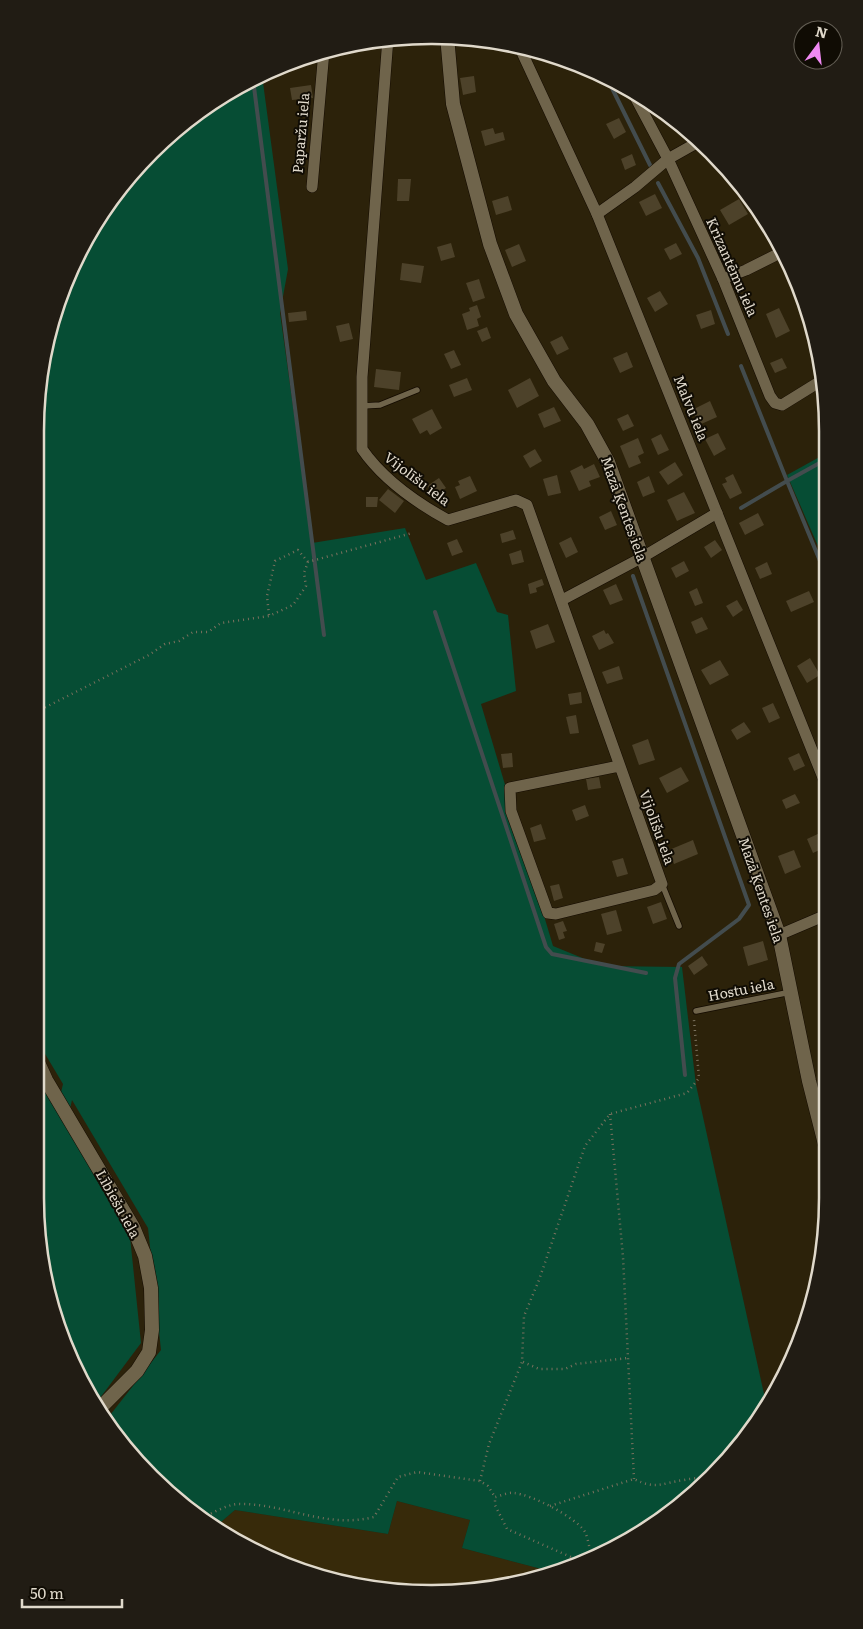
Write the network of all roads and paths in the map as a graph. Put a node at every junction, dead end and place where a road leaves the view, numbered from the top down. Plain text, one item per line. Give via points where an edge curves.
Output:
1 (448, 45) edge
2 (387, 46) edge
3 (524, 55) edge
4 (323, 59) edge
5 (638, 104) edge
6 (693, 145) edge
7 (668, 159) junction
8 (312, 187) dead end
9 (597, 214) junction
10 (776, 255) edge
11 (723, 279) junction
12 (816, 384) edge
13 (417, 390) dead end
14 (361, 406) junction
15 (717, 513) junction
16 (412, 533) dead end
17 (641, 558) junction
18 (309, 561) junction
19 (562, 600) junction
20 (269, 616) junction
21 (44, 708) edge
22 (619, 766) junction
23 (819, 768) edge
24 (662, 884) junction
25 (819, 918) edge
26 (679, 926) dead end
27 (779, 935) junction
28 (791, 992) junction
29 (696, 1011) joint
30 (44, 1076) edge
31 (610, 1114) junction
32 (819, 1120) edge
33 (628, 1358) junction
34 (522, 1362) junction
35 (104, 1404) edge
36 (699, 1478) edge
37 (634, 1479) junction
38 (480, 1481) junction
39 (495, 1497) junction
40 (549, 1506) junction
41 (209, 1515) edge
42 (590, 1551) edge
43 (574, 1558) edge

1 - 17 street, Mazā Ķentes iela via 453,104 490,244 516,314 554,381 599,444
2 - 14 street, Vijolīšu iela
3 - 9 street, Malvu iela
4 - 8 street, Paparžu iela
5 - 7 street, Krizantēmu iela
6 - 7 street
7 - 9 street via 636,187
7 - 11 street, Krizantēmu iela
9 - 15 street, Malvu iela
10 - 11 street
11 - 12 street, Krizantēmu iela via 775,403 782,405
13 - 14 lane via 380,405
14 - 19 street, Vijolīšu iela via 362,449 369,460 441,516 448,520 516,500 524,502
15 - 17 street
15 - 23 street, Malvu iela
16 - 18 path
17 - 19 street
17 - 27 street, Mazā Ķentes iela
18 - 20 path via 304,573 306,586 293,604
18 - 20 path via 298,550 275,561 267,596
19 - 22 street, Vijolīšu iela
20 - 21 path via 221,623 208,632 193,632
22 - 24 street, Vijolīšu iela
22 - 24 street, Vijolīšu iela via 510,788 511,811 548,913 556,914 654,890
24 - 26 lane, Vijolīšu iela
25 - 27 street
27 - 28 street, Mazā Ķentes iela
28 - 29 lane, Hostu iela
28 - 32 street, Mazā Ķentes iela
29 - 31 path via 694,1024 699,1078 687,1093
30 - 35 street, Lībiešu iela via 133,1227 145,1256 151,1288 149,1352 137,1371
31 - 33 path
31 - 34 path via 585,1146 524,1316
33 - 34 path via 607,1358 565,1369 539,1369
33 - 37 path
34 - 38 path via 489,1444
36 - 37 path via 657,1487
37 - 40 path
38 - 39 path
38 - 41 path via 417,1472 398,1477 374,1518 359,1521 313,1517 240,1503
39 - 40 path via 513,1492
39 - 43 path via 507,1529
40 - 42 path via 584,1530

